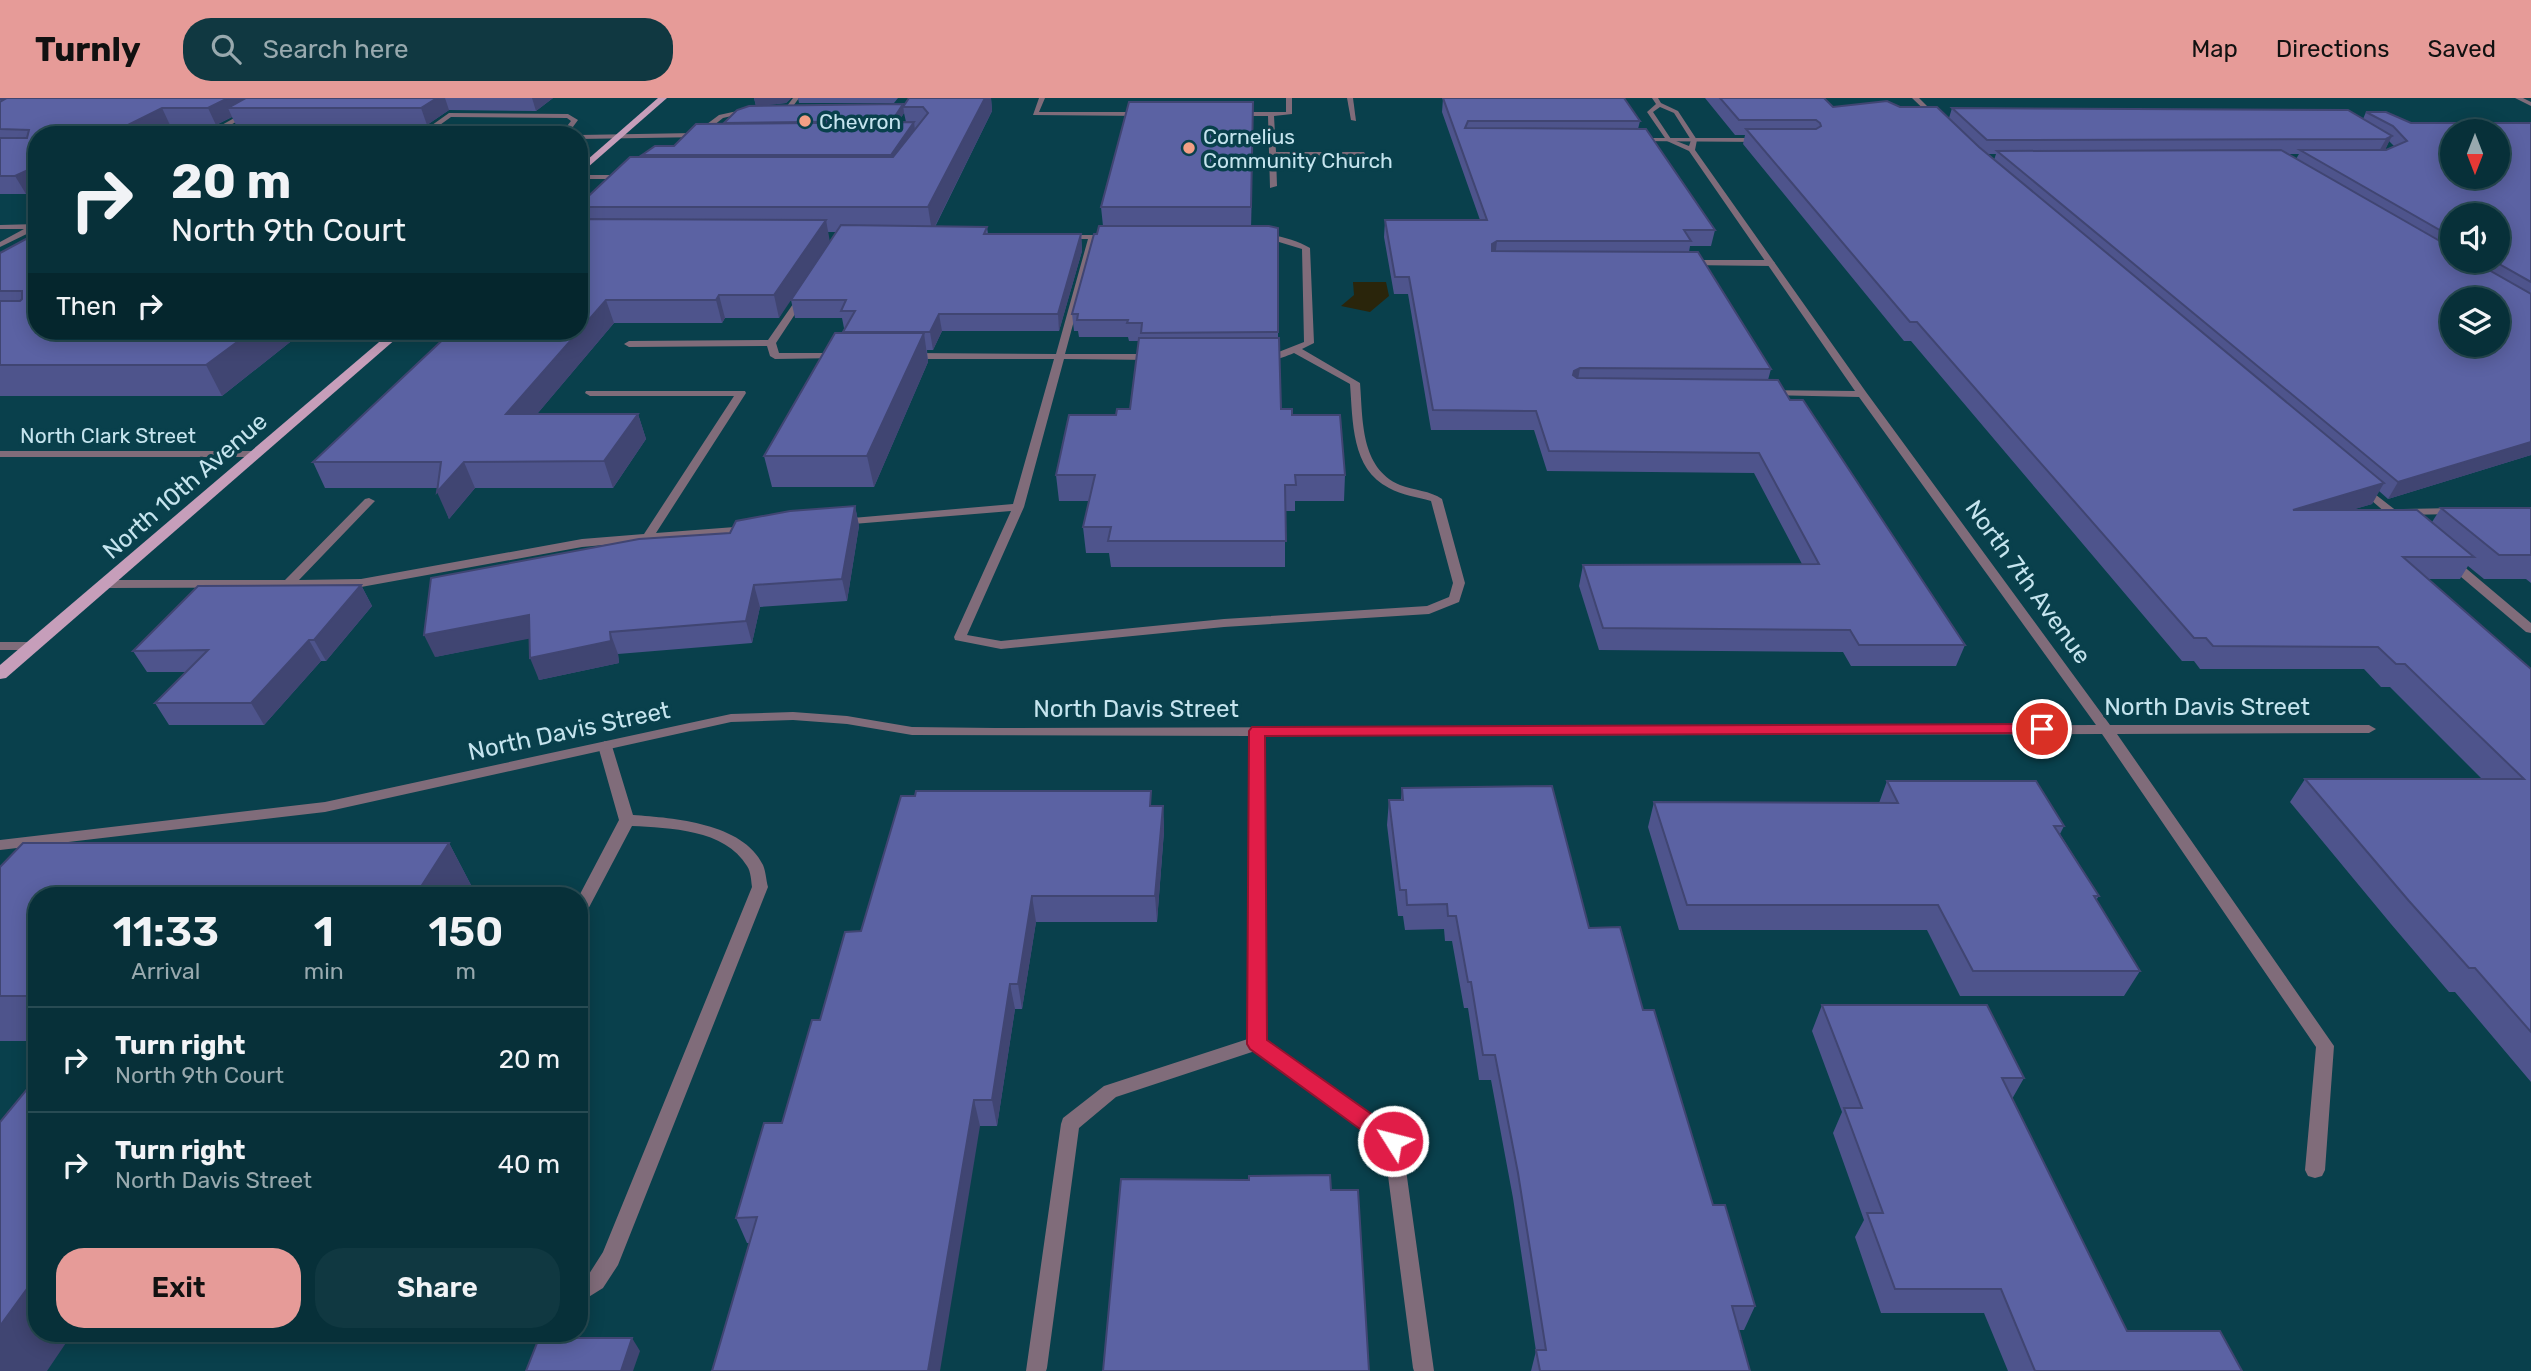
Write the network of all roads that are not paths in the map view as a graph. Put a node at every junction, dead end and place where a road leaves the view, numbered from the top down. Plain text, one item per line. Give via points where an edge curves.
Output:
1 (275, 98) edge
2 (663, 98) edge
3 (796, 98) edge
4 (1042, 98) edge
5 (1289, 98) edge
6 (1350, 98) edge
7 (1915, 98) edge
8 (2518, 98) edge
9 (1657, 101) edge
10 (2531, 104) edge
11 (789, 108) junction
12 (803, 108) edge
13 (756, 109) edge
14 (767, 109) edge
15 (1146, 114) edge
16 (1229, 114) edge
17 (1271, 114) junction
18 (1354, 120) dead end
19 (1946, 121) edge
20 (223, 126) edge
21 (434, 126) edge
22 (570, 126) edge
23 (696, 135) junction
24 (710, 135) edge
25 (620, 136) junction
26 (588, 137) edge
27 (1629, 140) edge
28 (1669, 140) junction
29 (1772, 140) edge
30 (1693, 145) junction
31 (1272, 154) junction
32 (1364, 154) dead end
33 (588, 166) edge
34 (588, 175) edge
35 (631, 177) edge
36 (1273, 186) dead end
37 (28, 226) edge
38 (0, 227) edge
39 (28, 230) edge
40 (1051, 237) edge
41 (1093, 237) junction
42 (1120, 237) edge
43 (1256, 237) edge
44 (0, 245) edge
45 (1771, 263) junction
46 (1674, 264) edge
47 (806, 290) edge
48 (389, 340) edge
49 (771, 343) junction
50 (629, 344) dead end
51 (1294, 349) junction
52 (843, 356) edge
53 (897, 356) edge
54 (1251, 356) edge
55 (1061, 357) junction
56 (1170, 357) edge
57 (590, 393) dead end
58 (1756, 393) edge
59 (1862, 394) junction
60 (0, 454) edge
61 (258, 454) junction
62 (2349, 476) edge
63 (369, 501) dead end
64 (1018, 507) junction
65 (2475, 511) edge
66 (2391, 512) junction
67 (827, 523) edge
68 (758, 528) edge
69 (2411, 529) edge
70 (648, 537) junction
71 (2441, 554) edge
72 (106, 584) junction
73 (288, 584) junction
74 (2531, 629) edge
75 (0, 646) edge
76 (33, 646) junction
77 (0, 674) edge
78 (2106, 729) junction
79 (2369, 729) dead end
80 (1257, 731) junction
81 (605, 746) junction
82 (627, 820) junction
83 (0, 845) edge
84 (588, 894) edge
85 (1257, 1044) junction
86 (2315, 1170) dead end
87 (588, 1287) edge
88 (1036, 1368) dead end
89 (1424, 1368) dead end

1 - 20 street
2 - 25 main road
3 - 11 street
4 - 15 street via 1035,114
5 - 17 street via 1290,114
6 - 18 street
7 - 19 street
8 - 10 street
9 - 28 street, North 7th Avenue via 1650,112
9 - 30 street, North 7th Avenue via 1676,112
11 - 12 street
11 - 14 street
13 - 23 street via 721,116
16 - 17 street
17 - 31 street
21 - 22 street via 449,115 568,116 575,120
23 - 24 street
23 - 25 street
25 - 26 street
25 - 33 main road
27 - 28 street
28 - 30 street
29 - 30 street
30 - 45 street, North 7th Avenue
31 - 32 street
31 - 36 street
34 - 35 street
37 - 38 street
39 - 44 street
40 - 41 street
41 - 42 street
41 - 55 street
43 - 51 street via 1306,248 1309,343
45 - 46 street
45 - 59 street, North 7th Avenue
47 - 49 street
48 - 61 main road, North 10th Avenue
49 - 50 street
49 - 52 street via 775,356
51 - 54 street via 1278,356
51 - 64 street via 1355,383 1369,469 1391,486 1436,499 1460,583 1455,599 1429,610 1224,623 1001,645 960,637
53 - 55 street
55 - 56 street
55 - 64 street
57 - 70 street via 741,393
58 - 59 street
59 - 78 street, North 7th Avenue
60 - 61 street, North Clark Street
61 - 72 main road, North 10th Avenue
62 - 66 street
63 - 73 street
64 - 67 street
65 - 66 street
66 - 69 street
68 - 70 street
70 - 73 street via 582,543 361,583
71 - 74 street
72 - 73 street
72 - 76 main road, North 10th Avenue
75 - 76 street
76 - 77 main road, North 10th Avenue
78 - 79 street, North Davis Street
78 - 80 street, North Davis Street
78 - 86 street, North 7th Avenue via 2325,1046
80 - 81 street, North Davis Street via 912,731 793,716 732,718
80 - 85 street
81 - 82 street
81 - 83 street, North Davis Street via 325,807
82 - 84 street
82 - 87 street via 711,832 740,848 755,866 760,887 611,1258
85 - 88 street via 1110,1091 1070,1124
85 - 89 street via 1393,1141

